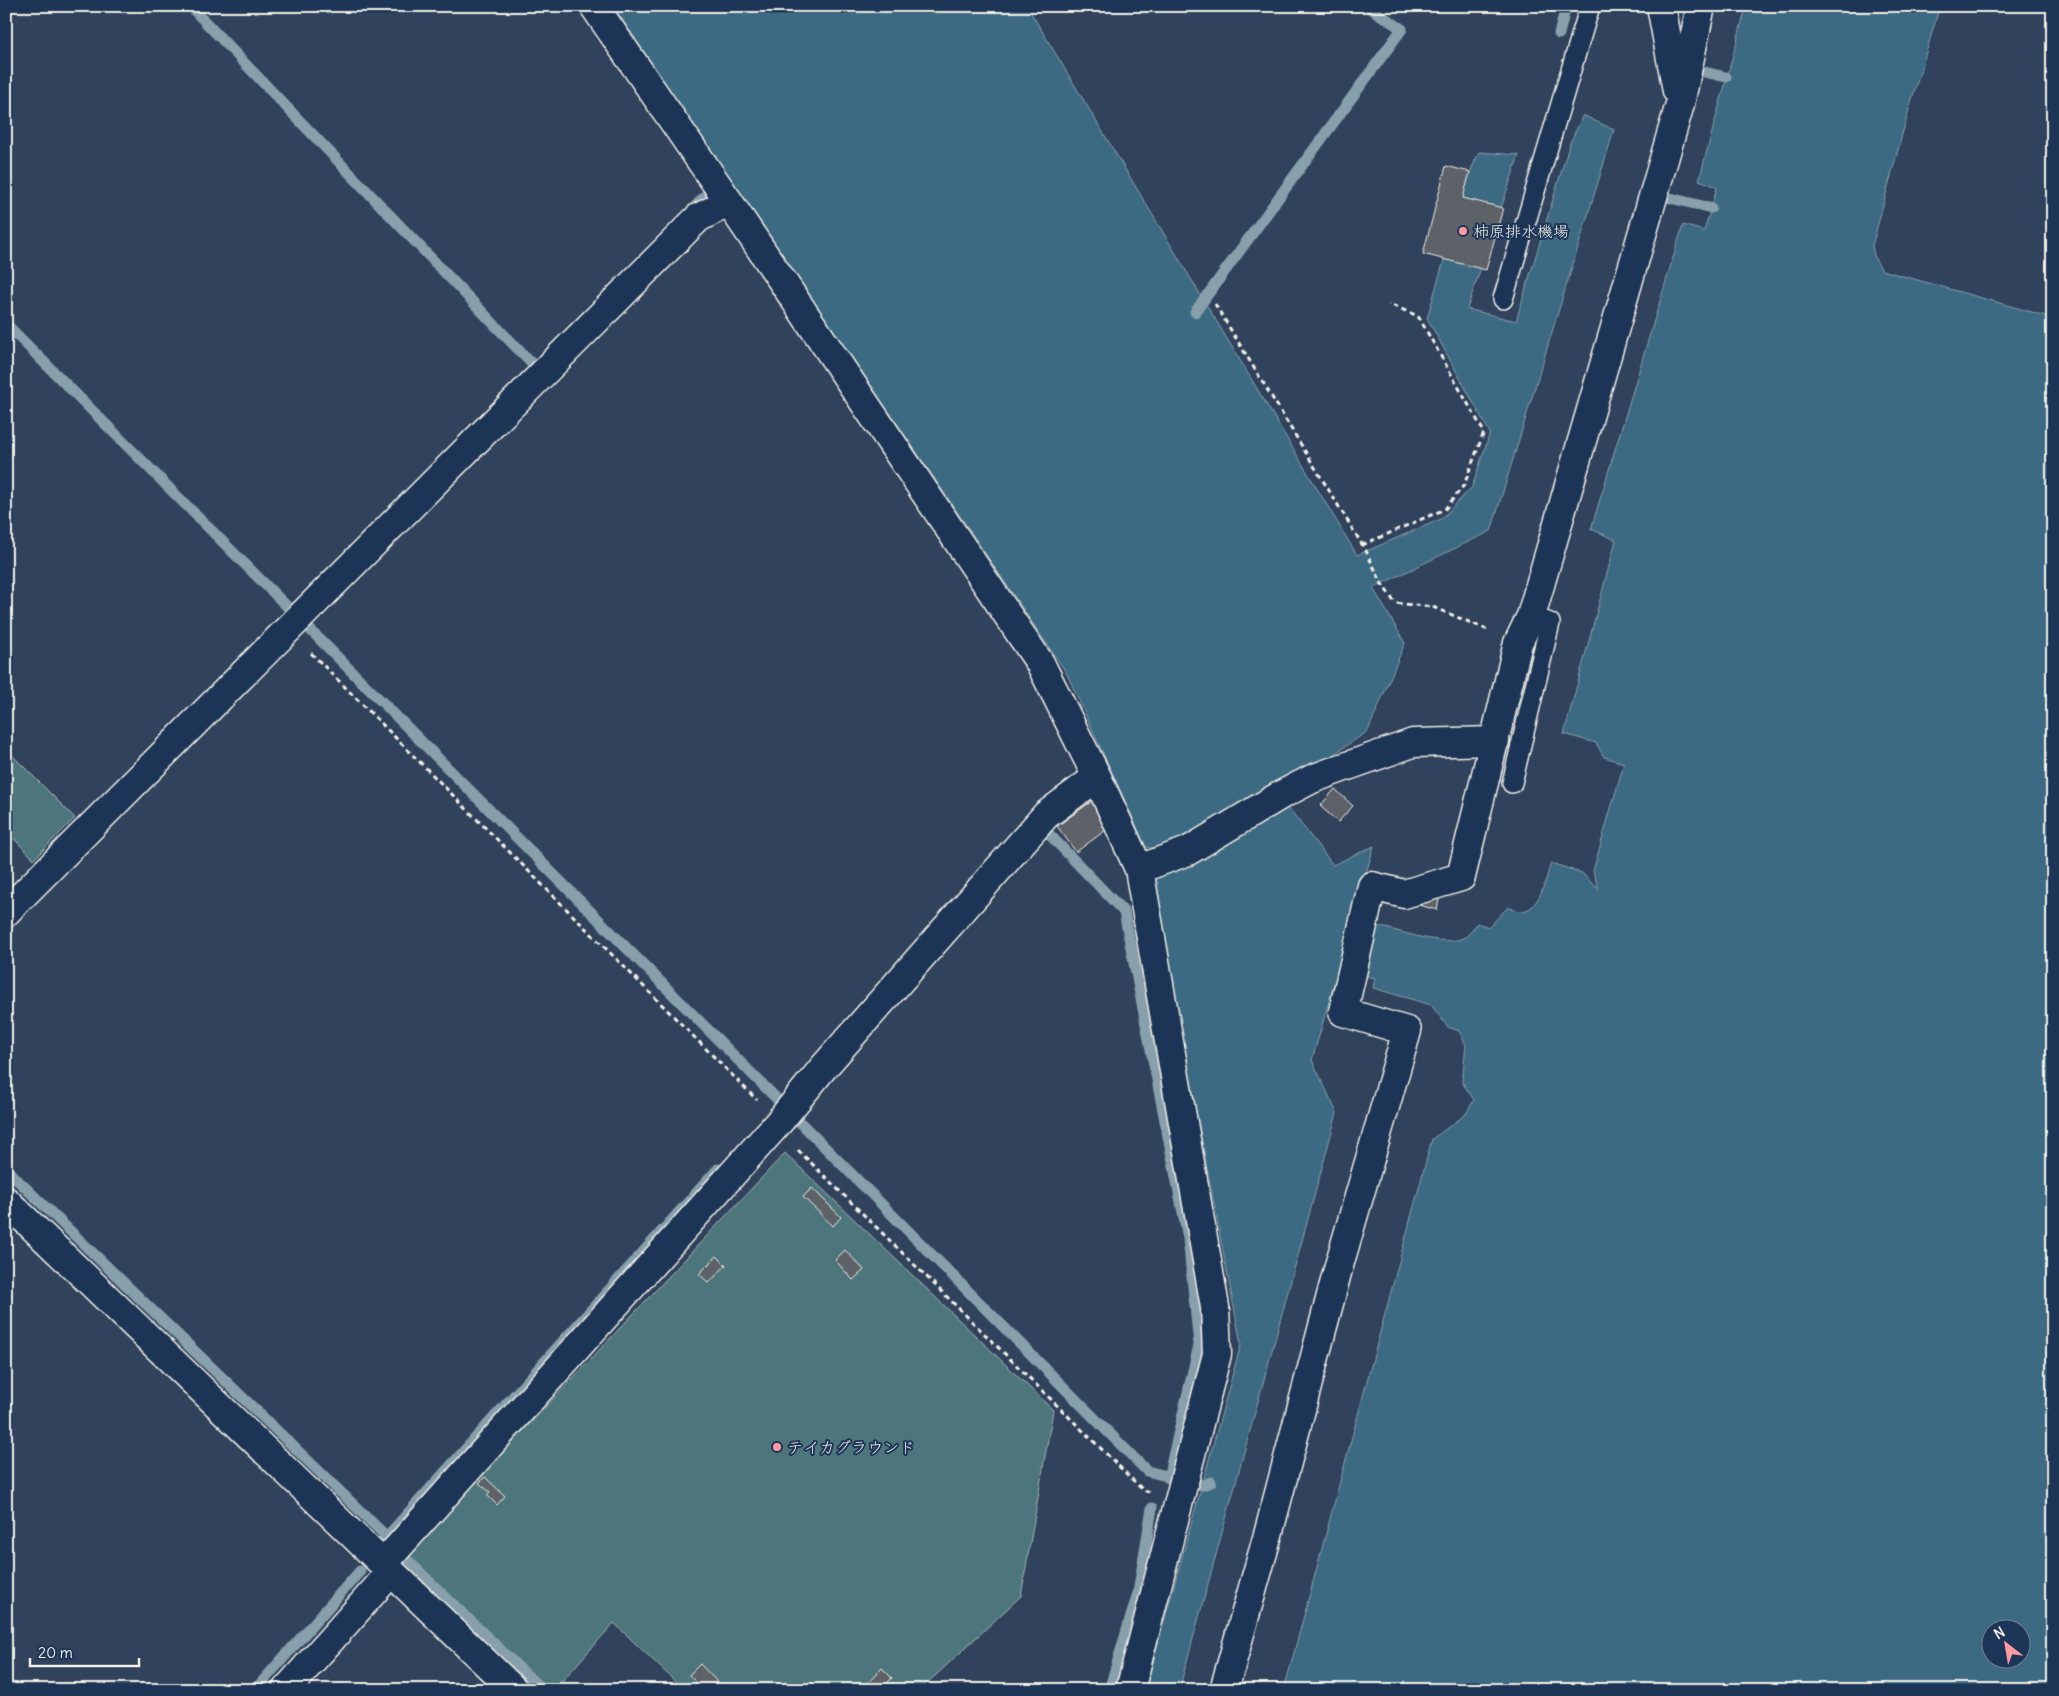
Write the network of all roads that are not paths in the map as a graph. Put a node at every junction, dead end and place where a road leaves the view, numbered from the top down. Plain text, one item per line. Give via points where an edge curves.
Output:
1 (594, 6) edge
2 (1590, 6) edge
3 (1661, 6) edge
4 (1701, 6) edge
5 (1680, 104) junction
6 (729, 202) junction
7 (1503, 299) dead end
8 (1531, 616) junction
9 (1495, 741) junction
10 (1097, 777) junction
11 (1512, 783) dead end
12 (1139, 869) junction
13 (6, 912) edge
14 (6, 1201) edge
15 (387, 1568) junction
16 (286, 1690) edge
17 (514, 1690) edge
18 (1130, 1690) edge
19 (1224, 1690) edge

1 - 6 street
2 - 7 lane
3 - 5 street
4 - 5 street
5 - 8 street
6 - 10 street via 1040,664
6 - 13 street via 698,218
8 - 9 street via 1518,643
8 - 11 lane via 1550,623
9 - 12 street via 1413,743 1312,779 1188,851
9 - 19 street via 1461,876 1404,894 1372,886 1343,1012 1407,1031 1338,1269
10 - 12 street
10 - 15 street via 1046,815 778,1113
12 - 18 street via 1215,1307 1217,1354
14 - 15 street
15 - 16 street
15 - 17 street

